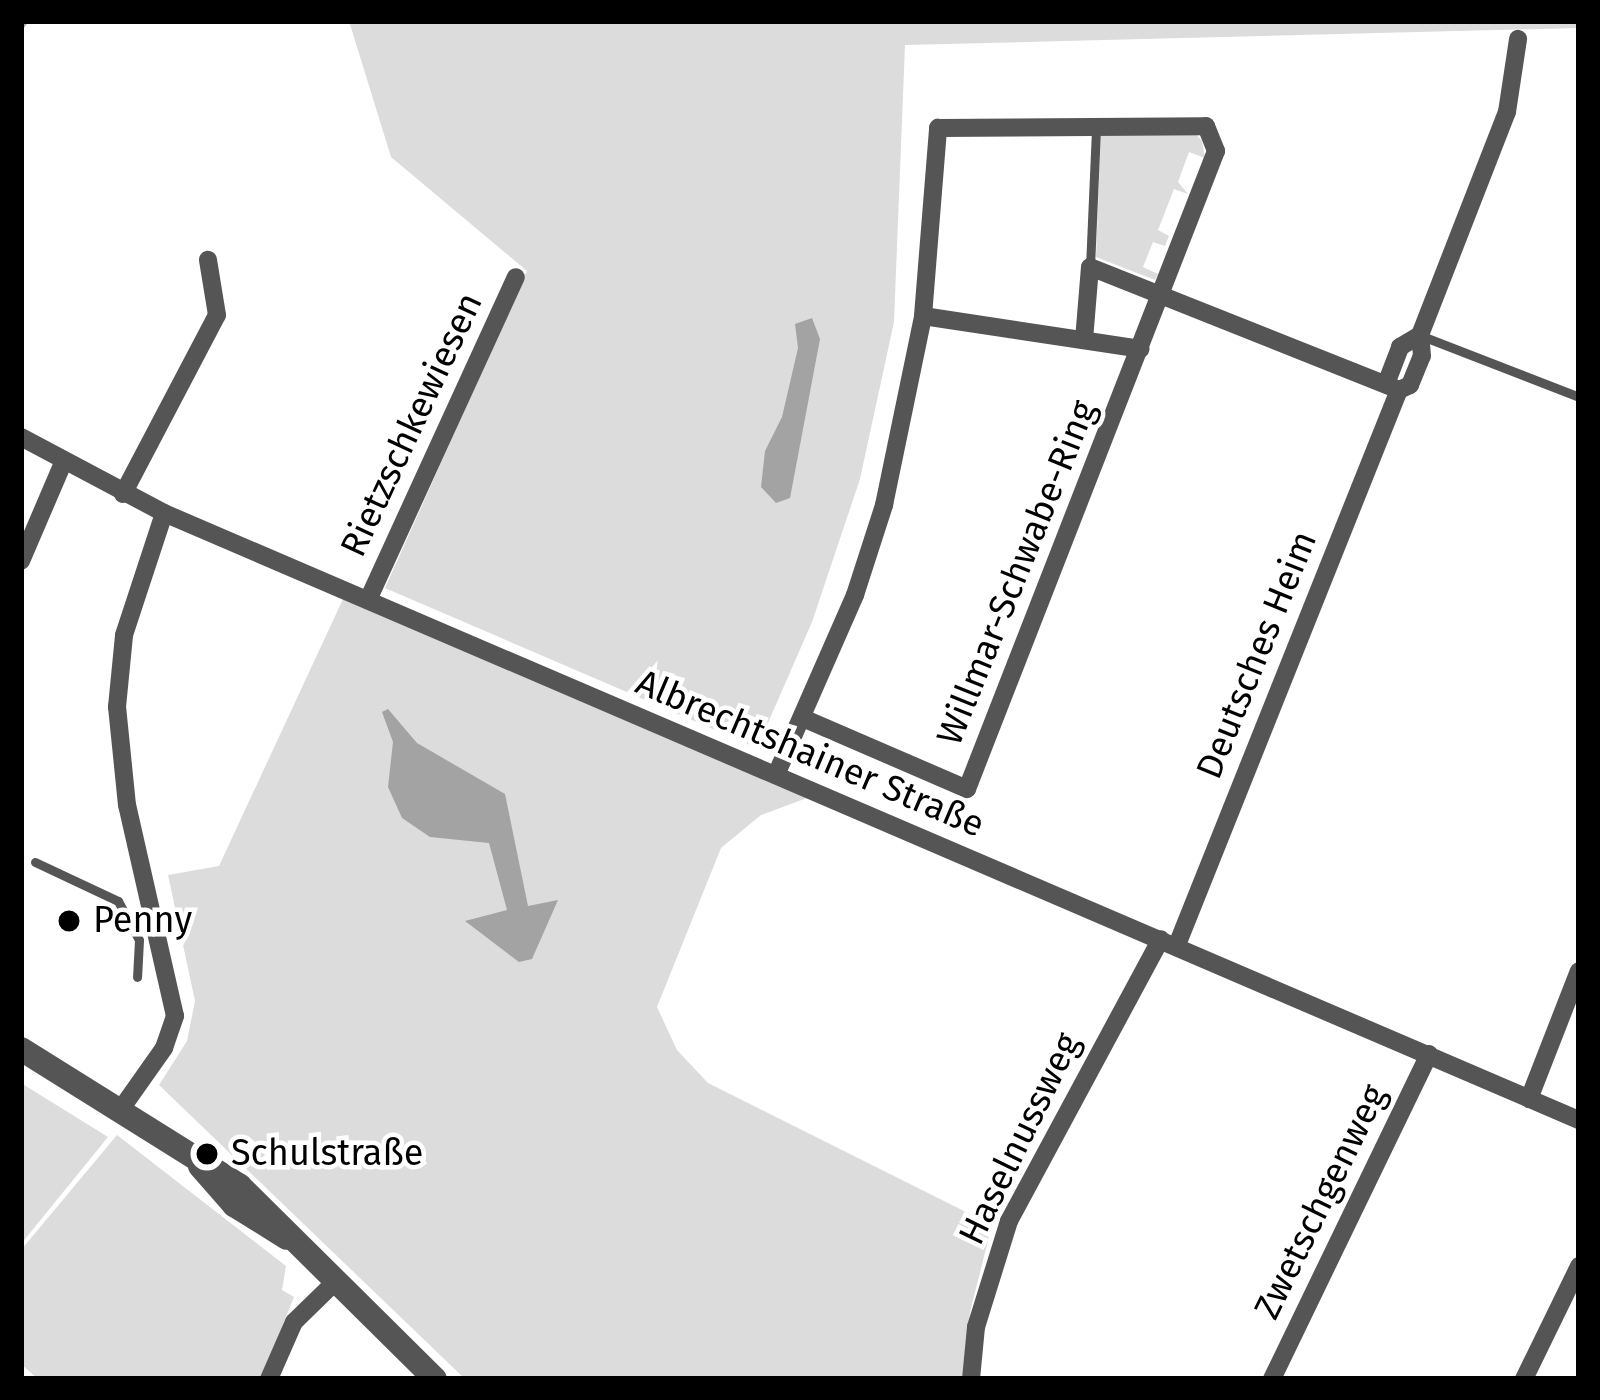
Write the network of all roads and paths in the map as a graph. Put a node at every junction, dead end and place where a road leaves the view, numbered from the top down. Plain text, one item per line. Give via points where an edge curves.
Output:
1 (1518, 39) dead end
2 (1096, 122) junction
3 (208, 260) dead end
4 (1090, 267) junction
5 (516, 277) dead end
6 (1163, 294) junction
7 (923, 316) junction
8 (1420, 335) junction
9 (1084, 340) junction
10 (1141, 349) junction
11 (1393, 387) junction
12 (1579, 397) edge
13 (21, 437) edge
14 (63, 463) junction
15 (123, 494) junction
16 (164, 513) junction
17 (21, 561) edge
18 (368, 600) junction
19 (803, 718) junction
20 (776, 775) junction
21 (35, 862) dead end
22 (1169, 942) junction
23 (1579, 971) edge
24 (136, 977) dead end
25 (21, 1049) edge
26 (1429, 1054) junction
27 (1529, 1099) junction
28 (121, 1109) junction
29 (1579, 1120) edge
30 (1579, 1266) edge
31 (334, 1283) junction
32 (269, 1379) edge
33 (435, 1379) edge
34 (971, 1379) edge
35 (1272, 1379) edge
36 (1524, 1379) edge

1 - 8 street, Deutsches Heim via 1507,112
2 - 4 lane
2 - 6 street, Willmar-Schwabe-Ring via 1192,122 1216,137
2 - 7 street, Willmar-Schwabe-Ring via 938,128
3 - 15 street via 217,315
4 - 6 street
4 - 9 street
5 - 18 street, Rietzschkewiesen
6 - 10 street, Willmar-Schwabe-Ring
6 - 11 street
7 - 9 street
7 - 19 street, Willmar-Schwabe-Ring via 884,505
8 - 11 street, Deutsches Heim via 1410,385
8 - 12 lane
9 - 10 street
10 - 19 street, Willmar-Schwabe-Ring via 967,789
11 - 22 street, Deutsches Heim
13 - 14 street, Albrechtshainer Straße
14 - 15 street, Albrechtshainer Straße
14 - 17 street
15 - 16 street, Albrechtshainer Straße
16 - 18 street, Albrechtshainer Straße
16 - 28 street via 124,635 117,706 127,805 175,1016 164,1048
18 - 20 street, Albrechtshainer Straße
19 - 20 street, Willmar-Schwabe-Ring
20 - 22 street, Albrechtshainer Straße
21 - 24 lane via 118,901 139,940
22 - 26 street, Albrechtshainer Straße
22 - 34 street, Haselnussweg via 1010,1221 976,1327
23 - 27 street
25 - 28 street
26 - 27 street, Albrechtshainer Straße
26 - 35 street, Zwetschgenweg
27 - 29 street, Albrechtshainer Straße
28 - 31 street
30 - 36 street
31 - 32 street via 294,1322
31 - 33 street

